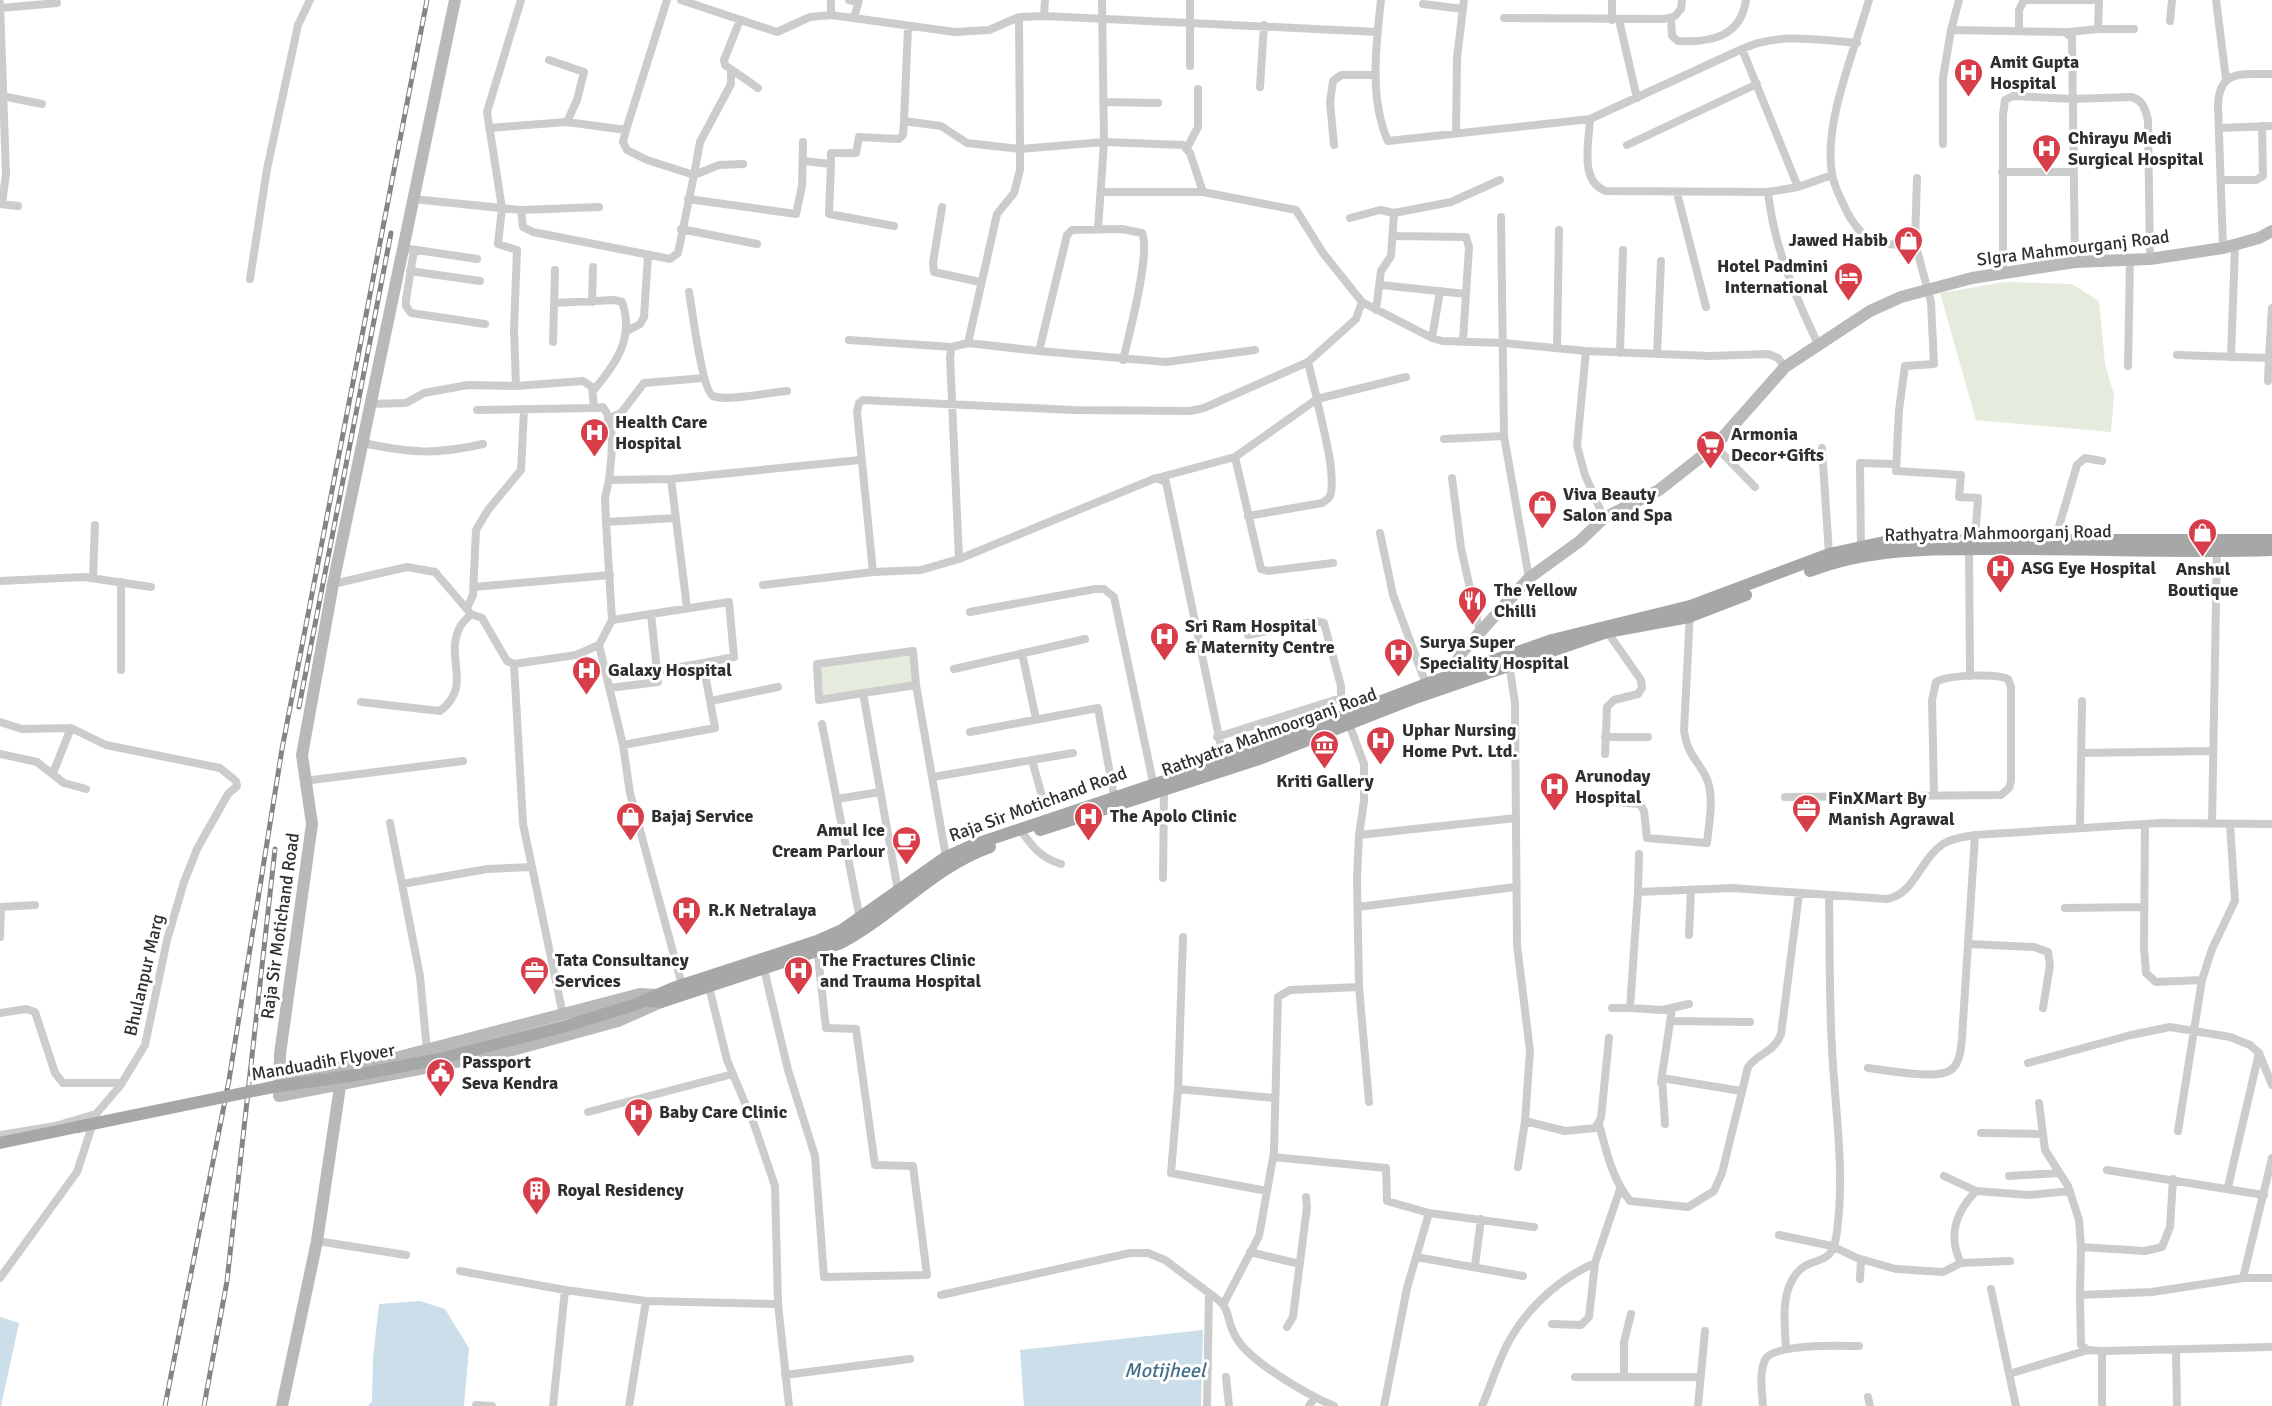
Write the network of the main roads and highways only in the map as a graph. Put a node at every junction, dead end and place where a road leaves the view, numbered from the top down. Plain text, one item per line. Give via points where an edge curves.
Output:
1 (2272, 540) edge
2 (1971, 543) junction
3 (2217, 545) junction
4 (2272, 550) edge
5 (1861, 551) junction
6 (1690, 612) junction
7 (1448, 682) junction
8 (1347, 719) junction
9 (1159, 786) junction
10 (1022, 832) junction
11 (817, 946) junction
12 (656, 999) junction
13 (0, 1143) edge

1 - 3 main road, Rathyatra Mahmoorganj Road
2 - 3 main road, Rathyatra Mahmoorganj Road
2 - 3 main road, Rathyatra Mahmoorganj Road via 2055,540
2 - 5 main road, Rathyatra Mahmoorganj Road via 1884,542
3 - 4 main road, Rathyatra Mahmoorganj Road
5 - 6 main road, Rathyatra Mahmoorganj Road
5 - 6 main road, Rathyatra Mahmoorganj Road via 1829,554
6 - 7 main road, Rathyatra Mahmoorganj Road via 1662,614 1605,629
7 - 8 main road, Rathyatra Mahmoorganj Road
7 - 8 main road, Raja Sir Motichand Road via 1426,684
8 - 9 main road, Raja Sir Motichand Road
8 - 9 main road, Rathyatra Mahmoorganj Road via 1262,758
9 - 10 main road, Rathyatra Mahmoorganj Road
9 - 10 main road, Raja Sir Motichand Road via 1114,796
10 - 11 main road, Rathyatra Mahmoorganj Road via 951,864 866,929
10 - 11 main road, Raja Sir Motichand Road via 946,856
11 - 12 main road, Rathyatra Mahmoorganj Road via 764,969
11 - 12 main road, Raja Sir Motichand Road via 682,985
12 - 13 main road, Manduadih Flyover, bridge via 434,1060 273,1087

